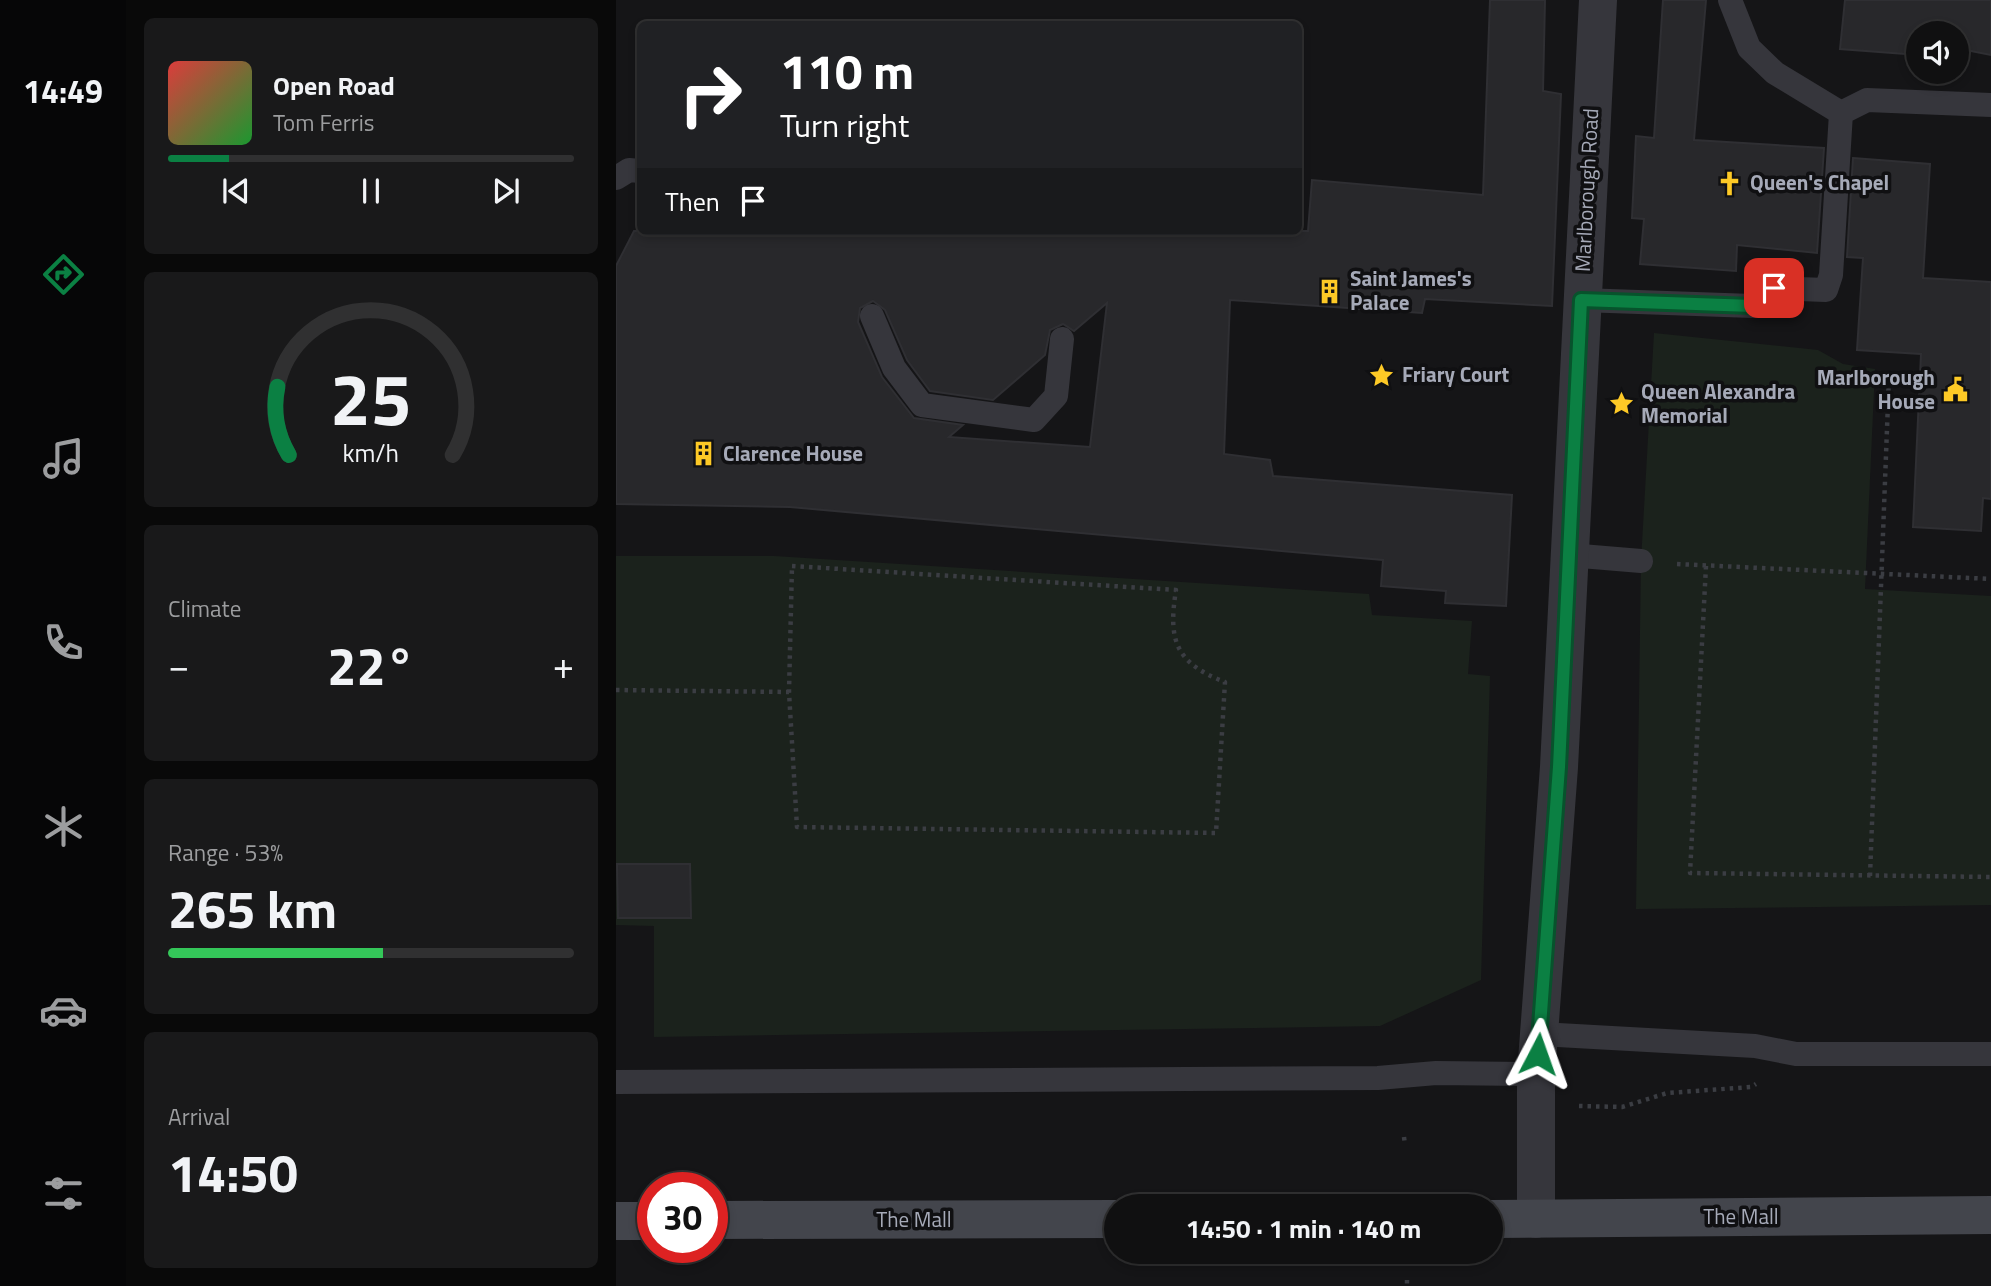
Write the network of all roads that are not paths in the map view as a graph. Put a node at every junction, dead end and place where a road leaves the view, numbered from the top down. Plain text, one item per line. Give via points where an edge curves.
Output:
1 (1598, 0) edge
2 (1730, 0) edge
3 (1991, 105) edge
4 (1841, 113) junction
5 (637, 171) edge
6 (616, 178) edge
7 (1581, 300) junction
8 (872, 316) dead end
9 (1062, 339) dead end
10 (1569, 555) junction
11 (1641, 561) road end
12 (1540, 1034) junction
13 (1991, 1054) edge
14 (1536, 1074) junction
15 (628, 1082) edge
16 (1991, 1215) edge
17 (1104, 1219) edge
18 (1503, 1219) edge
19 (1536, 1219) junction
20 (728, 1220) edge
21 (616, 1221) edge
22 (637, 1221) edge

1 - 7 street, Marlborough Road
2 - 4 lane via 1749,48 1775,72
3 - 4 lane via 1867,100
4 - 7 lane via 1831,275 1826,290 1774,288 1753,306
5 - 6 lane
7 - 10 street, Marlborough Road
8 - 9 lane via 894,368 922,405 1034,420 1056,396
10 - 11 lane
10 - 12 street, Marlborough Road
12 - 13 lane via 1755,1046 1796,1054
12 - 14 street, Marlborough Road
14 - 15 lane
14 - 19 street, Marlborough Road
16 - 19 street, The Mall
17 - 20 street, The Mall
18 - 19 street, The Mall
21 - 22 street

